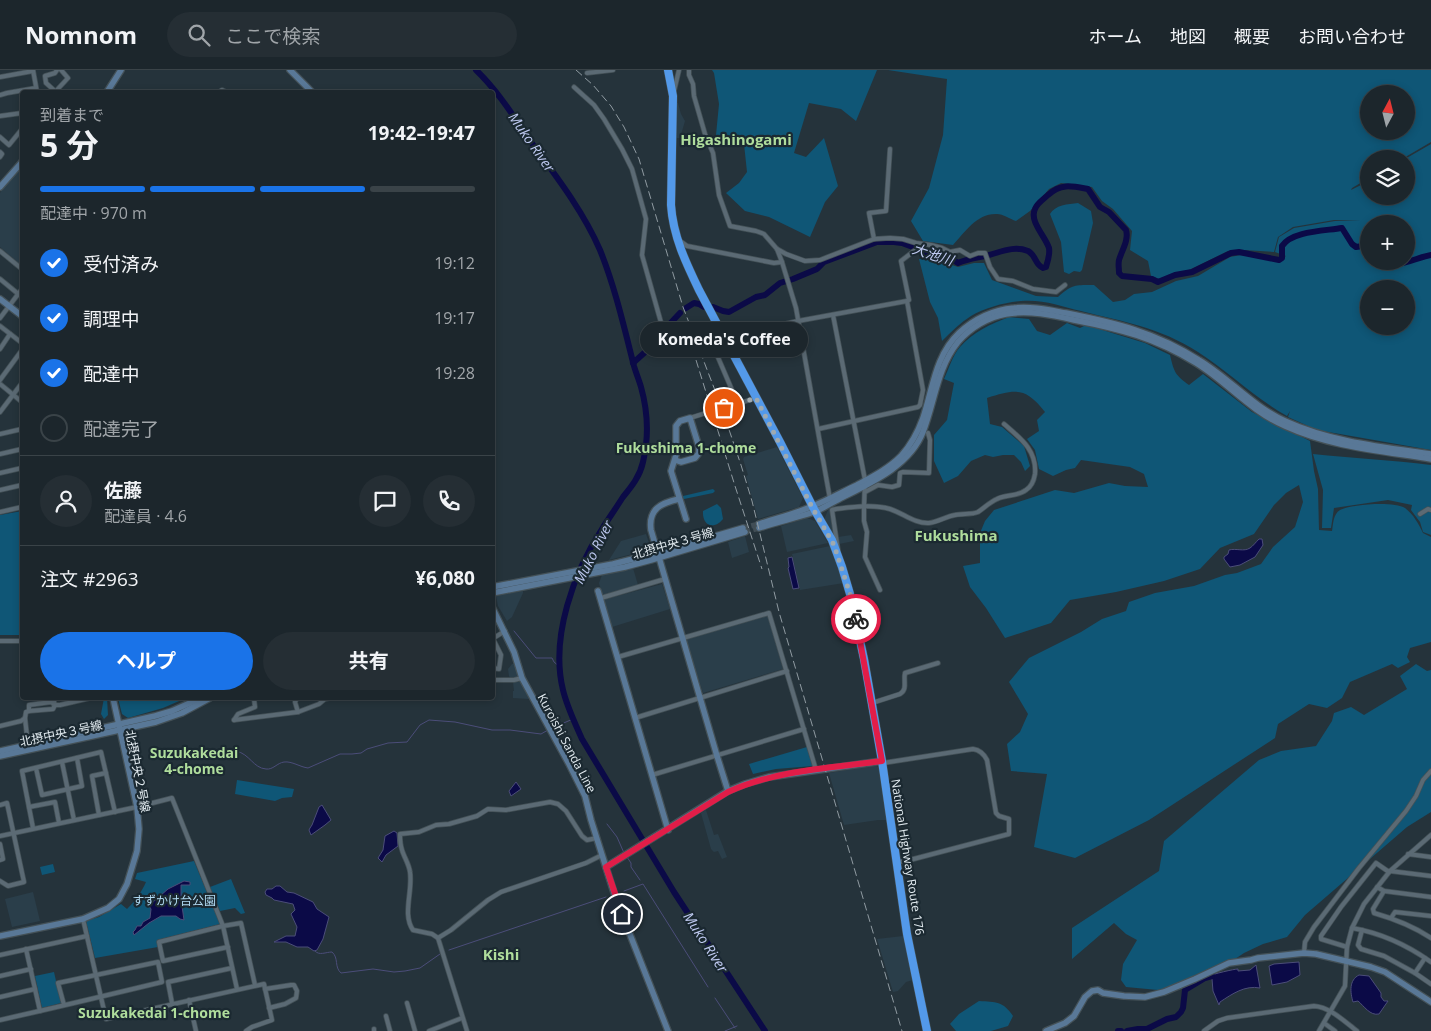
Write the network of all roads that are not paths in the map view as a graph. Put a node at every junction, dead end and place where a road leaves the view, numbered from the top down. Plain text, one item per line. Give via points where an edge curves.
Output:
1 (33, 70) edge
2 (57, 70) edge
3 (61, 70) edge
4 (121, 70) edge
5 (290, 70) edge
6 (613, 70) edge
7 (668, 70) edge
8 (679, 70) edge
9 (689, 70) edge
10 (587, 73) dead end
11 (0, 77) edge
12 (574, 87) dead end
13 (36, 90) edge
14 (53, 90) edge
15 (57, 90) edge
16 (109, 90) edge
17 (310, 90) edge
18 (20, 92) edge
19 (0, 95) edge
20 (673, 96) junction
21 (20, 113) edge
22 (0, 116) edge
23 (20, 131) edge
24 (0, 137) edge
25 (890, 148) dead end
26 (0, 152) edge
27 (0, 157) edge
28 (20, 164) edge
29 (0, 187) edge
30 (874, 239) junction
31 (678, 241) junction
32 (777, 249) junction
33 (0, 251) edge
34 (914, 251) dead end
35 (782, 262) junction
36 (20, 267) edge
37 (0, 279) edge
38 (1064, 285) dead end
39 (20, 294) edge
40 (20, 296) edge
41 (0, 298) edge
42 (906, 301) junction
43 (10, 306) junction
44 (20, 314) edge
45 (833, 315) junction
46 (0, 318) edge
47 (798, 322) junction
48 (0, 326) edge
49 (10, 334) junction
50 (725, 338) junction
51 (711, 341) junction
52 (20, 342) edge
53 (700, 343) tunnel mouth
54 (688, 346) tunnel mouth
55 (0, 349) edge
56 (20, 353) edge
57 (0, 382) edge
58 (20, 386) edge
59 (14, 395) junction
60 (756, 398) junction
61 (20, 400) edge
62 (738, 404) junction
63 (724, 408) tunnel mouth
64 (0, 412) edge
65 (709, 412) tunnel mouth
66 (690, 418) junction
67 (853, 422) junction
68 (1004, 424) dead end
69 (20, 429) edge
70 (818, 429) junction
71 (928, 433) dead end
72 (0, 434) edge
73 (20, 449) edge
74 (0, 454) edge
75 (1431, 454) edge
76 (1431, 459) edge
77 (675, 460) junction
78 (20, 468) edge
79 (0, 473) edge
80 (20, 485) edge
81 (865, 486) junction
82 (0, 490) edge
83 (830, 498) junction
84 (679, 499) junction
85 (864, 507) junction
86 (20, 508) edge
87 (813, 509) junction
88 (1431, 510) edge
89 (0, 512) edge
90 (1420, 514) dead end
91 (686, 519) dead end
92 (759, 526) tunnel mouth
93 (744, 530) tunnel mouth
94 (658, 555) junction
95 (838, 555) junction
96 (665, 579) junction
97 (532, 582) junction
98 (495, 587) edge
99 (880, 590) dead end
100 (598, 591) dead end
101 (495, 592) edge
102 (601, 598) junction
103 (495, 613) edge
104 (505, 631) junction
105 (495, 638) edge
106 (682, 639) junction
107 (0, 641) edge
108 (20, 641) edge
109 (495, 643) edge
110 (618, 657) junction
111 (938, 663) dead end
112 (495, 668) edge
113 (499, 669) junction
114 (787, 671) junction
115 (522, 678) junction
116 (498, 680) joint
117 (700, 698) junction
118 (54, 700) edge
119 (80, 700) edge
120 (113, 700) edge
121 (197, 700) edge
122 (206, 700) edge
123 (254, 700) edge
124 (296, 700) edge
125 (324, 700) edge
126 (872, 703) junction
127 (55, 705) junction
128 (298, 712) junction
129 (25, 718) junction
130 (636, 718) junction
131 (0, 726) edge
132 (119, 727) junction
133 (804, 729) junction
134 (28, 745) junction
135 (1, 752) edge
136 (716, 756) junction
137 (76, 758) junction
138 (62, 762) junction
139 (882, 762) junction
140 (36, 768) junction
141 (816, 770) junction
142 (1431, 771) edge
143 (106, 772) junction
144 (652, 775) junction
145 (68, 790) junction
146 (728, 792) junction
147 (0, 805) edge
148 (29, 807) junction
149 (137, 807) junction
150 (115, 812) junction
151 (99, 815) junction
152 (74, 820) junction
153 (59, 823) junction
154 (33, 828) junction
155 (668, 830) junction
156 (14, 832) junction
157 (0, 836) edge
158 (1430, 836) edge
159 (597, 838) junction
160 (0, 844) edge
161 (1408, 854) junction
162 (602, 855) junction
163 (1431, 857) edge
164 (0, 860) edge
165 (896, 862) junction
166 (606, 867) junction
167 (1390, 872) junction
168 (1431, 876) edge
169 (0, 881) edge
170 (1377, 887) junction
171 (1384, 891) junction
172 (1431, 897) edge
173 (1431, 916) edge
174 (83, 918) junction
175 (1391, 918) junction
176 (223, 926) junction
177 (1352, 928) junction
178 (1362, 930) junction
179 (0, 936) edge
180 (87, 936) junction
181 (438, 938) junction
182 (1431, 938) edge
183 (228, 947) junction
184 (1347, 947) junction
185 (26, 949) junction
186 (1304, 953) junction
187 (0, 955) edge
188 (1425, 958) junction
189 (1347, 962) junction
190 (1431, 962) edge
191 (232, 968) junction
192 (31, 969) junction
193 (1415, 973) junction
194 (96, 974) junction
195 (0, 976) edge
196 (1431, 984) edge
197 (255, 986) junction
198 (35, 989) junction
199 (237, 989) junction
200 (265, 989) junction
201 (0, 997) edge
202 (100, 997) junction
203 (189, 1000) junction
204 (1431, 1002) edge
205 (172, 1003) junction
206 (407, 1003) dead end
207 (64, 1006) junction
208 (269, 1008) junction
209 (40, 1011) junction
210 (1330, 1012) junction
211 (386, 1016) dead end
212 (462, 1018) junction
213 (0, 1020) edge
214 (1324, 1023) junction
215 (196, 1031) edge
216 (246, 1031) edge
217 (390, 1031) edge
218 (415, 1031) edge
219 (429, 1031) edge
220 (467, 1031) edge
221 (668, 1031) edge
222 (927, 1031) edge
223 (1046, 1031) edge
224 (1204, 1031) edge
225 (1318, 1031) edge
226 (1336, 1031) edge
227 (1357, 1031) edge

1 - 11 street
1 - 13 street
2 - 14 street via 45,76 46,83
3 - 15 street via 68,78
4 - 16 street
5 - 17 street
6 - 10 street
7 - 20 highway, National Highway Route 176
8 - 20 street
9 - 32 street via 713,153 719,195 730,226 764,234
12 - 54 street via 604,119 632,169 646,220 642,255 662,326 671,351
18 - 19 street
20 - 31 highway, National Highway Route 176 via 671,205
21 - 22 street
23 - 24 street via 9,145
25 - 30 street via 886,211 868,213
26 - 27 street
28 - 29 street
30 - 32 street via 820,260 805,261
30 - 38 street via 903,239 950,252 960,250 970,256 981,253 986,256 998,279 1056,292
31 - 35 street via 705,250
31 - 50 highway, National Highway Route 176 via 686,264
32 - 35 street
33 - 36 street
34 - 42 street via 901,261 909,300
35 - 47 street
37 - 39 street
40 - 43 street
41 - 43 street
42 - 45 street
42 - 67 street via 923,390 920,405
43 - 44 street
43 - 46 street
45 - 47 street
45 - 67 street
47 - 50 street
47 - 70 street
48 - 49 street
49 - 52 street
49 - 55 street
50 - 51 street
50 - 60 highway, National Highway Route 176
51 - 53 street
51 - 62 street
56 - 57 street
57 - 59 street
58 - 59 street
59 - 61 street
59 - 64 street
60 - 62 street
60 - 87 highway, National Highway Route 176
62 - 63 street
65 - 66 street
66 - 77 street via 676,426
66 - 77 street via 699,453 696,458 681,462
67 - 70 street
67 - 81 street
68 - 85 street via 1028,446 1034,459 1034,478 1025,491 998,498 978,512 956,514 930,523 890,509
69 - 72 street
70 - 83 street
71 - 81 street via 929,473 900,473 899,485 896,486
73 - 74 street
75 - 81 street via 1335,439 1313,432 1268,412 1200,360 1155,336 1105,321 1021,307 991,313 958,335 938,364 923,417 912,441 890,466
76 - 81 street via 1335,443 1296,431 1252,407 1198,364 1154,341 1105,326 1027,312 992,317 962,338 942,367 928,419 916,444 892,470
77 - 84 street via 671,471
78 - 79 street
80 - 82 street
81 - 83 street
81 - 85 street
81 - 87 street
83 - 87 street
84 - 91 street
84 - 94 street via 662,504 652,515 650,526
85 - 95 street via 832,510
85 - 99 street via 865,557
86 - 89 street
87 - 92 street
87 - 95 highway, National Highway Route 176
88 - 90 street
93 - 94 street, 北摂中央３号線
94 - 96 street
94 - 97 street, 北摂中央３号線 via 625,567
95 - 126 highway, National Highway Route 176 via 852,602
96 - 102 street
96 - 106 street
97 - 98 street
97 - 101 street
100 - 102 street
102 - 110 street
103 - 104 street, Kuroishi Sanda Line
104 - 105 street
104 - 115 street, Kuroishi Sanda Line
106 - 110 street
106 - 114 street via 769,613
106 - 117 street
107 - 108 street
109 - 113 street via 501,654
110 - 130 street
111 - 126 street via 905,674 904,692
112 - 113 street
113 - 116 street
114 - 117 street
114 - 133 street
115 - 116 street
115 - 159 street, Kuroishi Sanda Line via 585,796
117 - 130 street
117 - 136 street
118 - 127 street
119 - 127 street
120 - 132 street, 北摂中央２号線
121 - 132 street, 北摂中央３号線
122 - 132 street, 北摂中央３号線 via 177,715
123 - 128 street via 255,707 238,714 234,720
124 - 128 street
125 - 128 street
126 - 139 highway, National Highway Route 176
127 - 129 street via 53,709 26,712
129 - 131 street
129 - 134 street
130 - 144 street
132 - 134 street, 北摂中央３号線
132 - 135 street, 北摂中央３号線
132 - 149 street, 北摂中央２号線
133 - 136 street
133 - 141 street
134 - 135 street, 北摂中央３号線
136 - 144 street
136 - 146 street
137 - 138 street
137 - 143 street via 101,752
137 - 145 street via 82,786
138 - 140 street
138 - 145 street
139 - 141 street
139 - 165 highway, National Highway Route 176
139 - 165 street via 977,749 987,760 996,813 1009,819 1010,834
140 - 145 street via 42,795
140 - 148 street via 22,771
141 - 146 street via 769,777
142 - 186 street via 1406,811 1314,927 1305,942
143 - 150 street
143 - 151 street via 92,776
144 - 155 street
145 - 152 street
146 - 155 street
147 - 156 street via 7,803
148 - 153 street via 55,802
148 - 154 street
149 - 150 street
149 - 174 street, 北摂中央２号線 via 139,829 128,884 119,899 108,908
149 - 176 street via 172,798
150 - 151 street
151 - 152 street
152 - 153 street
153 - 154 street
154 - 156 street
155 - 166 street
156 - 157 street
156 - 169 street via 24,882 8,886
158 - 161 street
159 - 162 street, Kuroishi Sanda Line
159 - 181 street via 587,840 566,811 550,802 506,810 488,809 477,816 449,824 400,834 400,844 410,870 407,918 413,930
160 - 164 street via 3,859
161 - 163 street
161 - 167 street
162 - 166 street, Kuroishi Sanda Line
162 - 181 street via 501,892
165 - 222 highway, National Highway Route 176
166 - 221 street, Kuroishi Sanda Line
167 - 168 street
167 - 170 street
167 - 184 street via 1376,863 1321,936 1321,939
170 - 171 street
170 - 177 street
171 - 172 street
171 - 175 street via 1373,909 1374,913
173 - 175 street via 1394,912
174 - 179 street, 北摂中央２号線
174 - 180 street
175 - 182 street
176 - 183 street
176 - 183 street via 159,942 163,961
176 - 197 street via 241,923
177 - 178 street
177 - 184 street
178 - 188 street via 1402,944
178 - 193 street via 1358,945 1361,948
180 - 185 street
180 - 194 street
181 - 212 street
183 - 191 street
184 - 189 street
185 - 187 street
185 - 192 street
186 - 189 street
186 - 223 street via 1229,963 1145,997 1092,991 1065,1024
188 - 190 street
188 - 193 street
189 - 204 street via 1385,972
189 - 210 street via 1345,986
191 - 199 street
191 - 205 street via 168,982
192 - 195 street
192 - 198 street
193 - 196 street
194 - 202 street
194 - 202 street via 158,962 162,982
194 - 207 street via 58,983
197 - 199 street
197 - 200 street via 264,984
198 - 201 street
198 - 209 street
199 - 203 street
200 - 208 street
200 - 208 street via 291,985 297,991 296,998
202 - 205 street via 106,1018
202 - 207 street
203 - 205 street
203 - 215 street
206 - 218 street
207 - 209 street
208 - 216 street via 272,1020
209 - 213 street
210 - 214 street
210 - 224 street via 1314,1006 1238,1016 1218,1021
210 - 227 street
211 - 217 street
212 - 219 street
212 - 220 street
214 - 225 street
214 - 226 street

